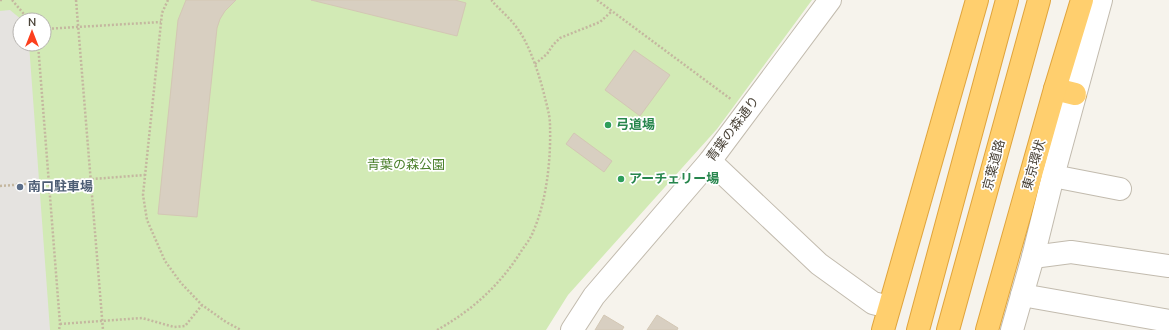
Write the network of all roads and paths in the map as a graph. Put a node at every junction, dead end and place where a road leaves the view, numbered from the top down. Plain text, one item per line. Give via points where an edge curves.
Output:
1 (12, 0) edge
2 (76, 0) edge
3 (168, 0) edge
4 (492, 0) edge
5 (597, 0) edge
6 (830, 0) edge
7 (977, 0) edge
8 (1007, 0) edge
9 (1039, 0) edge
10 (1082, 0) edge
11 (1101, 0) edge
12 (612, 11) junction
13 (22, 12) edge
14 (161, 22) junction
15 (78, 27) junction
16 (52, 29) edge
17 (39, 52) edge
18 (535, 64) junction
19 (1065, 91) junction
20 (737, 104) dead end
21 (710, 161) junction
22 (145, 175) junction
23 (1053, 176) junction
24 (91, 179) junction
25 (49, 182) junction
26 (0, 186) edge
27 (1120, 189) dead end
28 (1033, 257) junction
29 (1169, 266) edge
30 (1022, 295) junction
31 (202, 305) junction
32 (890, 307) junction
33 (102, 320) junction
34 (1169, 320) edge
35 (60, 324) junction
36 (59, 330) edge
37 (103, 330) edge
38 (241, 330) edge
39 (437, 330) edge
40 (572, 330) edge
41 (883, 330) edge
42 (918, 330) edge
43 (948, 330) edge
44 (987, 330) edge
45 (1012, 330) edge

1 - 13 path
2 - 15 path
3 - 14 path
4 - 18 path via 518,28
5 - 12 path
6 - 21 street, 青葉の森通り
7 - 32 highway
8 - 42 highway
9 - 43 highway, 京葉道路
10 - 19 highway, 東京環状
11 - 19 street
12 - 18 path via 600,22 560,38
12 - 20 path
14 - 15 path
14 - 22 path
15 - 16 path
15 - 24 path
17 - 25 path
18 - 39 path via 550,123 545,197 533,232 498,284 477,304
19 - 23 street
19 - 44 highway, 東京環状
21 - 32 street via 819,264 873,303
21 - 40 street, 青葉の森通り via 594,296
22 - 24 path
22 - 31 path via 143,195 147,220 165,261
23 - 27 street
23 - 28 street
24 - 25 path
24 - 33 path
25 - 26 path
25 - 35 path
28 - 29 street via 1071,252
28 - 30 street
30 - 34 street
30 - 45 street
31 - 33 path via 185,326 174,327 142,318
31 - 38 path
32 - 41 highway
33 - 35 path
33 - 37 path
35 - 36 path

